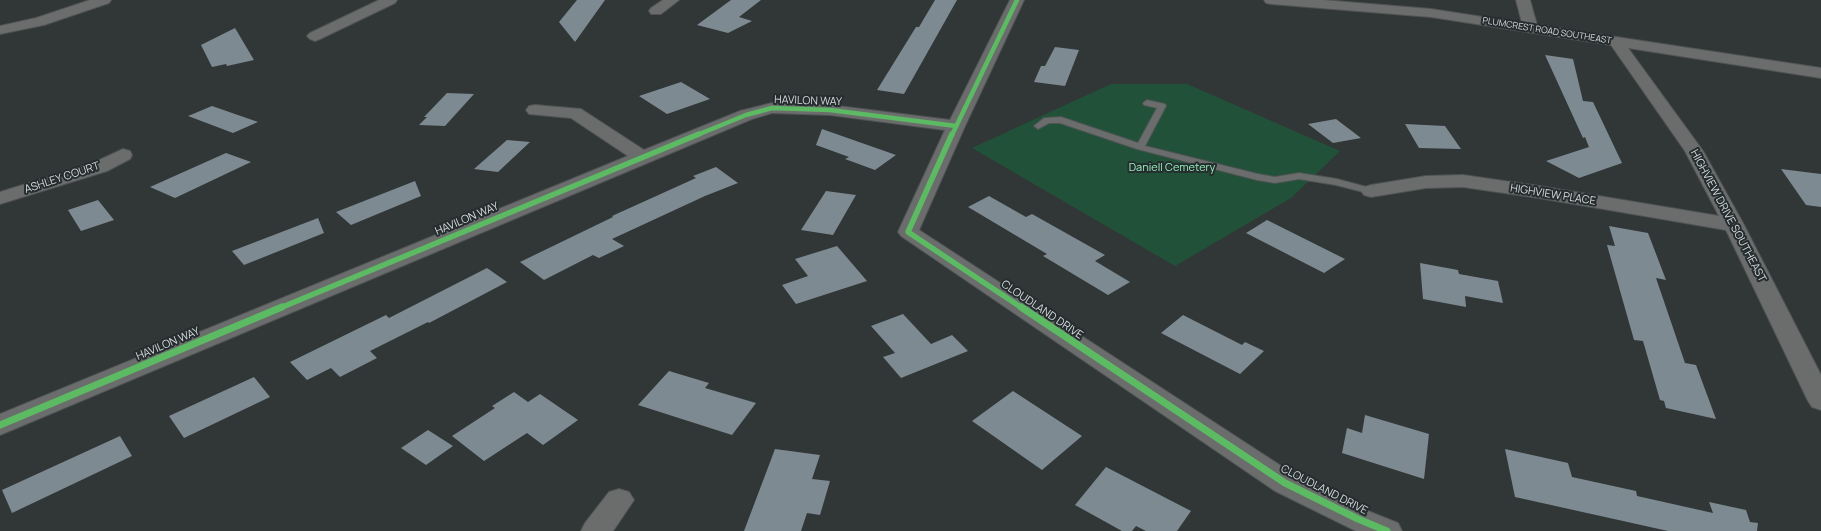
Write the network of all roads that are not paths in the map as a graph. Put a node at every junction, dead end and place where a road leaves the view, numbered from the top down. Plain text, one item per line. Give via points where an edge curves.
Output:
1 (104, 0) edge
2 (390, 0) edge
3 (672, 0) edge
4 (1017, 0) edge
5 (1271, 0) edge
6 (1524, 0) edge
7 (656, 11) dead end
8 (1531, 28) junction
9 (0, 30) edge
10 (315, 36) dead end
11 (1616, 42) junction
12 (1821, 73) edge
13 (1147, 103) dead end
14 (535, 110) dead end
15 (956, 126) junction
16 (1038, 126) dead end
17 (1140, 147) junction
18 (123, 155) dead end
19 (642, 157) junction
20 (1371, 191) joint
21 (0, 198) edge
22 (1734, 225) junction
23 (1821, 401) edge
24 (0, 425) edge
25 (619, 500) dead end
26 (596, 531) edge
27 (1387, 531) edge

1 - 9 street via 39,22
2 - 10 street
3 - 7 street
4 - 15 street, CLOUDLAND DRIVE
5 - 8 street, PLUMCREST ROAD SOUTHEAST via 1431,13
6 - 8 street
8 - 11 street, PLUMCREST ROAD SOUTHEAST
11 - 12 street, PLUMCREST ROAD SOUTHEAST
11 - 22 street, HIGHVIEW DRIVE SOUTHEAST via 1694,151
13 - 17 lane via 1162,106
14 - 19 street via 575,113
15 - 19 street, HAVILON WAY via 830,110 772,108 746,115
15 - 27 street, CLOUDLAND DRIVE via 908,232 1285,483
16 - 17 lane via 1047,120 1061,120
17 - 20 lane via 1257,177 1275,180 1299,176
18 - 21 street, ASHLEY COURT via 100,167
19 - 24 street, HAVILON WAY
20 - 22 street, HIGHVIEW PLACE via 1426,182 1463,181
22 - 23 street, HIGHVIEW DRIVE SOUTHEAST
25 - 26 street

